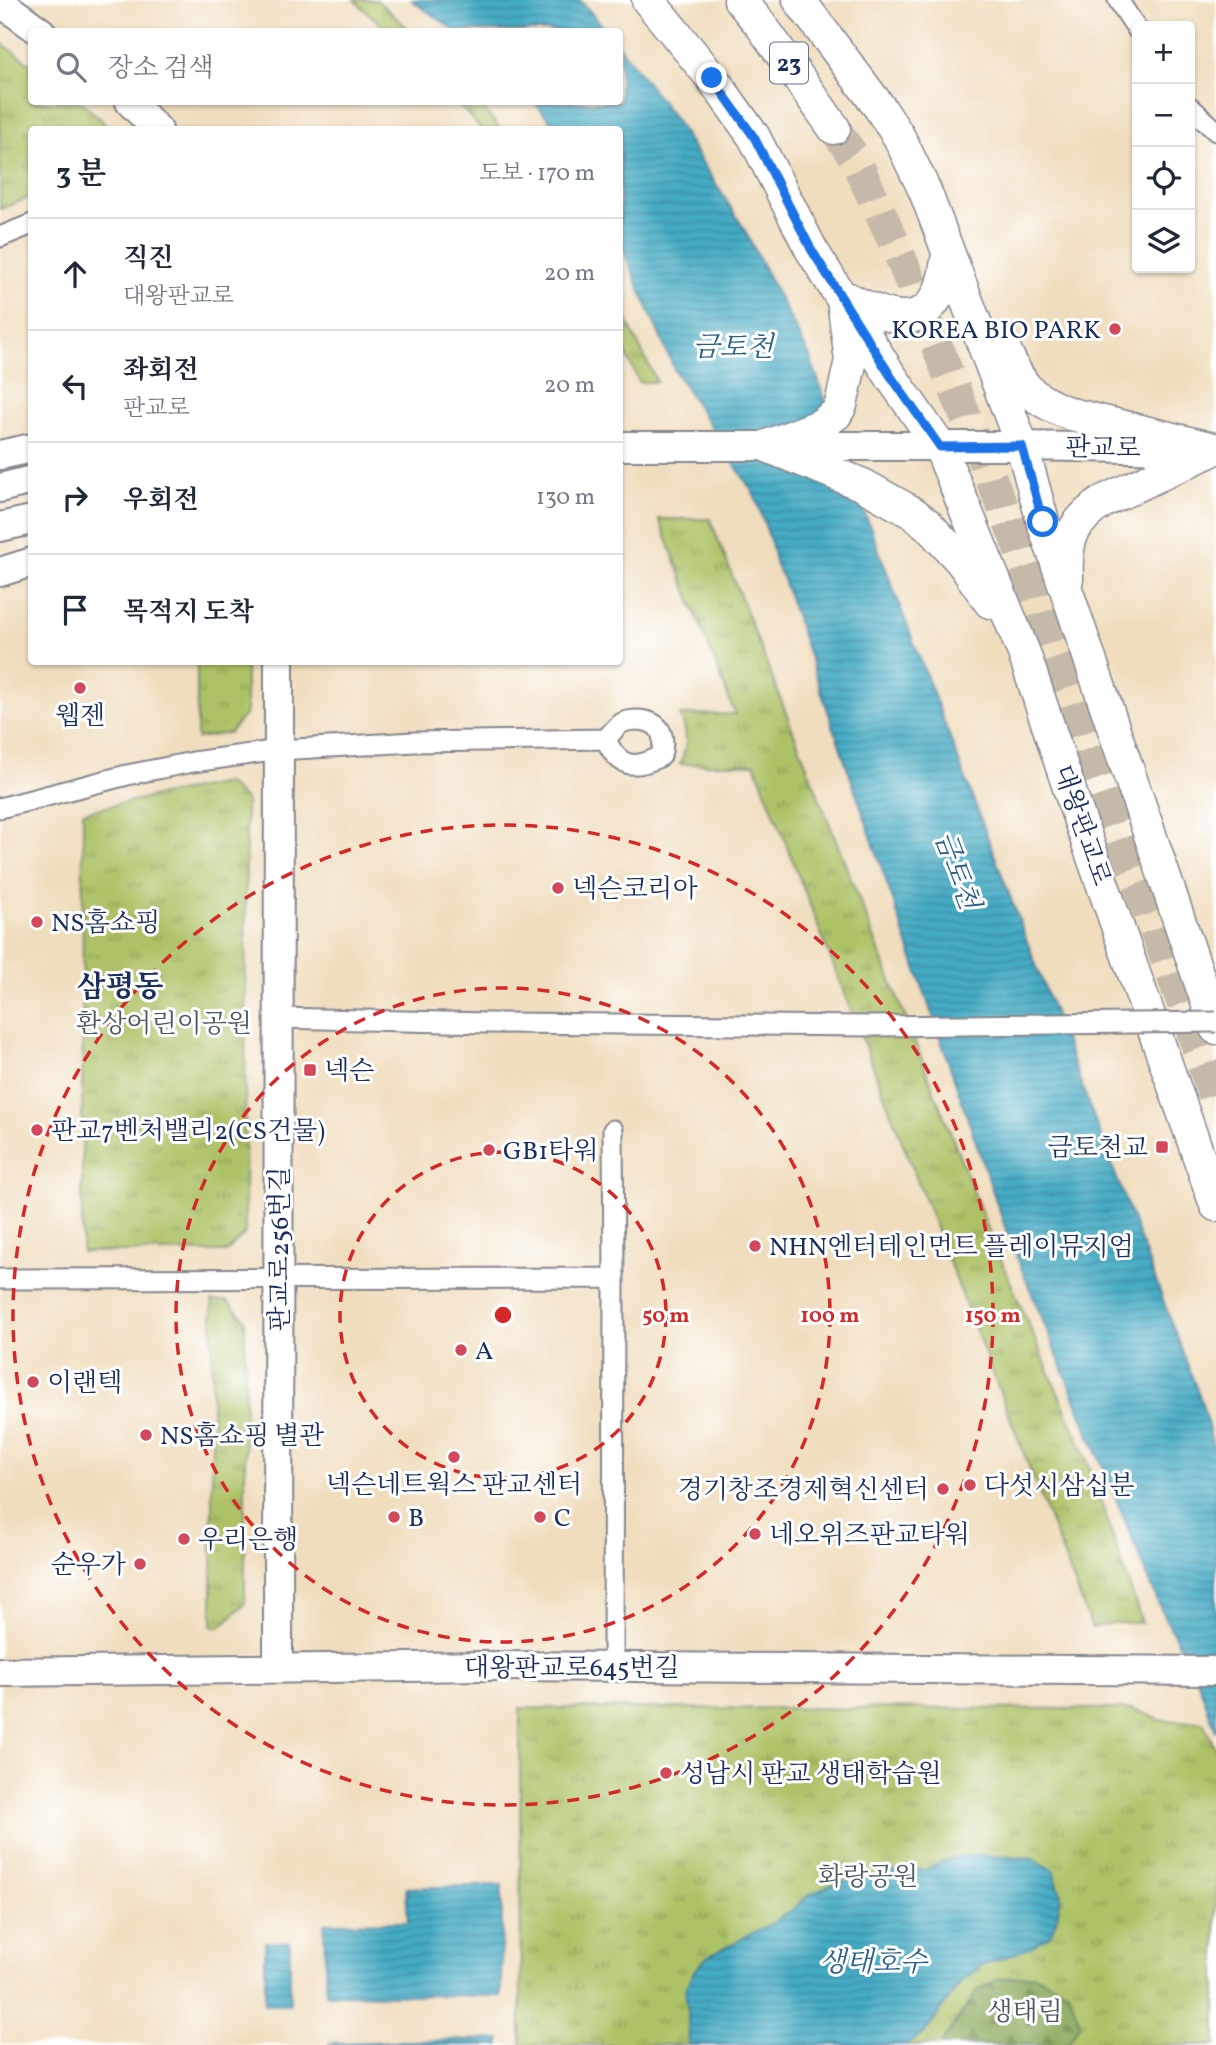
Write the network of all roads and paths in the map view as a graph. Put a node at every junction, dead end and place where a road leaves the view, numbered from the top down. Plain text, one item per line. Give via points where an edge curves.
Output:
1 (648, 0) edge
2 (740, 0) edge
3 (799, 0) edge
4 (1118, 0) edge
5 (0, 2) edge
6 (1132, 21) edge
7 (36, 28) edge
8 (133, 105) edge
9 (1195, 112) edge
10 (154, 126) edge
11 (834, 128) tunnel mouth
12 (1216, 131) edge
13 (28, 226) edge
14 (0, 237) edge
15 (948, 254) junction
16 (842, 296) junction
17 (623, 446) edge
18 (767, 446) junction
19 (1022, 446) junction
20 (940, 447) junction
21 (28, 449) edge
22 (1215, 449) edge
23 (0, 455) edge
24 (28, 481) edge
25 (0, 488) edge
26 (28, 521) edge
27 (0, 527) edge
28 (28, 563) edge
29 (0, 572) edge
30 (1067, 593) junction
31 (1024, 653) junction
32 (279, 665) edge
33 (606, 739) dead end
34 (279, 750) junction
35 (0, 808) edge
36 (279, 1018) junction
37 (1216, 1022) edge
38 (1216, 1028) edge
39 (613, 1130) dead end
40 (1216, 1205) edge
41 (279, 1278) junction
42 (614, 1278) junction
43 (0, 1279) edge
44 (613, 1667) junction
45 (278, 1669) junction
46 (1216, 1671) edge
47 (0, 1672) edge

1 - 16 main road, 대왕판교로 via 754,137 811,249
2 - 11 main road, 23
3 - 15 main road via 900,137
4 - 6 street
5 - 7 street
8 - 10 street
9 - 12 street
13 - 14 street
15 - 16 main road via 943,283 930,307 916,314 880,314
15 - 19 main road
15 - 22 main road via 976,285 1009,360 1032,396 1071,414
16 - 18 main road via 850,360 841,405 819,426
16 - 20 main road, 대왕판교로
17 - 18 street, 판교로
18 - 20 street, 판교로
18 - 31 main road via 863,485 928,524 962,562
19 - 20 street, 판교로
19 - 22 street, 판교로
19 - 30 main road
20 - 31 main road, 대왕판교로
21 - 23 street
22 - 30 main road via 1087,512 1078,522 1065,556
24 - 25 street
26 - 27 street
28 - 29 street
30 - 38 main road
31 - 40 main road, 대왕판교로
32 - 34 street, 판교로256번길
33 - 34 street
34 - 35 street via 127,775
34 - 36 street, 판교로256번길
36 - 37 street, bridge via 873,1026
36 - 41 street, 판교로256번길
39 - 42 street
41 - 42 street
41 - 43 street
41 - 45 street, 판교로256번길
42 - 44 street
44 - 45 street, 대왕판교로645번길
44 - 46 street, 대왕판교로645번길
45 - 47 street, 대왕판교로645번길

